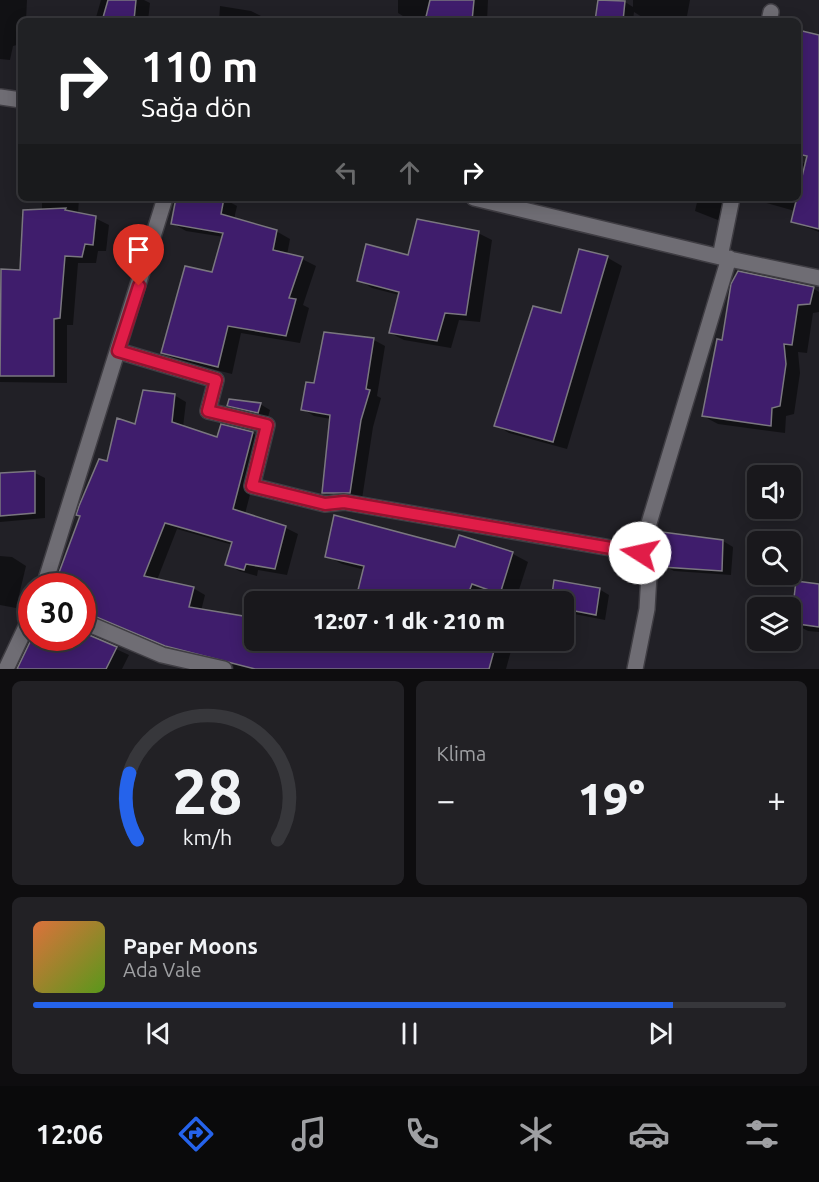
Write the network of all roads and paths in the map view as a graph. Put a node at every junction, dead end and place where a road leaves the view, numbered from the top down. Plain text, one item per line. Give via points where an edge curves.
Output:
1 (0, 98) edge
2 (18, 100) edge
3 (164, 201) edge
4 (487, 201) edge
5 (732, 201) edge
6 (724, 257) junction
7 (819, 278) edge
8 (118, 351) junction
9 (640, 553) junction
10 (48, 573) edge
11 (96, 627) edge
12 (18, 644) edge
13 (6, 669) edge
14 (224, 669) edge
15 (635, 669) edge

1 - 2 street
3 - 8 street
4 - 6 street
5 - 6 street
6 - 7 street
6 - 9 street
8 - 9 street via 216,380 208,411 267,425 252,486 325,504 344,502
8 - 10 street
9 - 15 street via 649,575 647,609
11 - 14 street via 162,655
12 - 13 street

